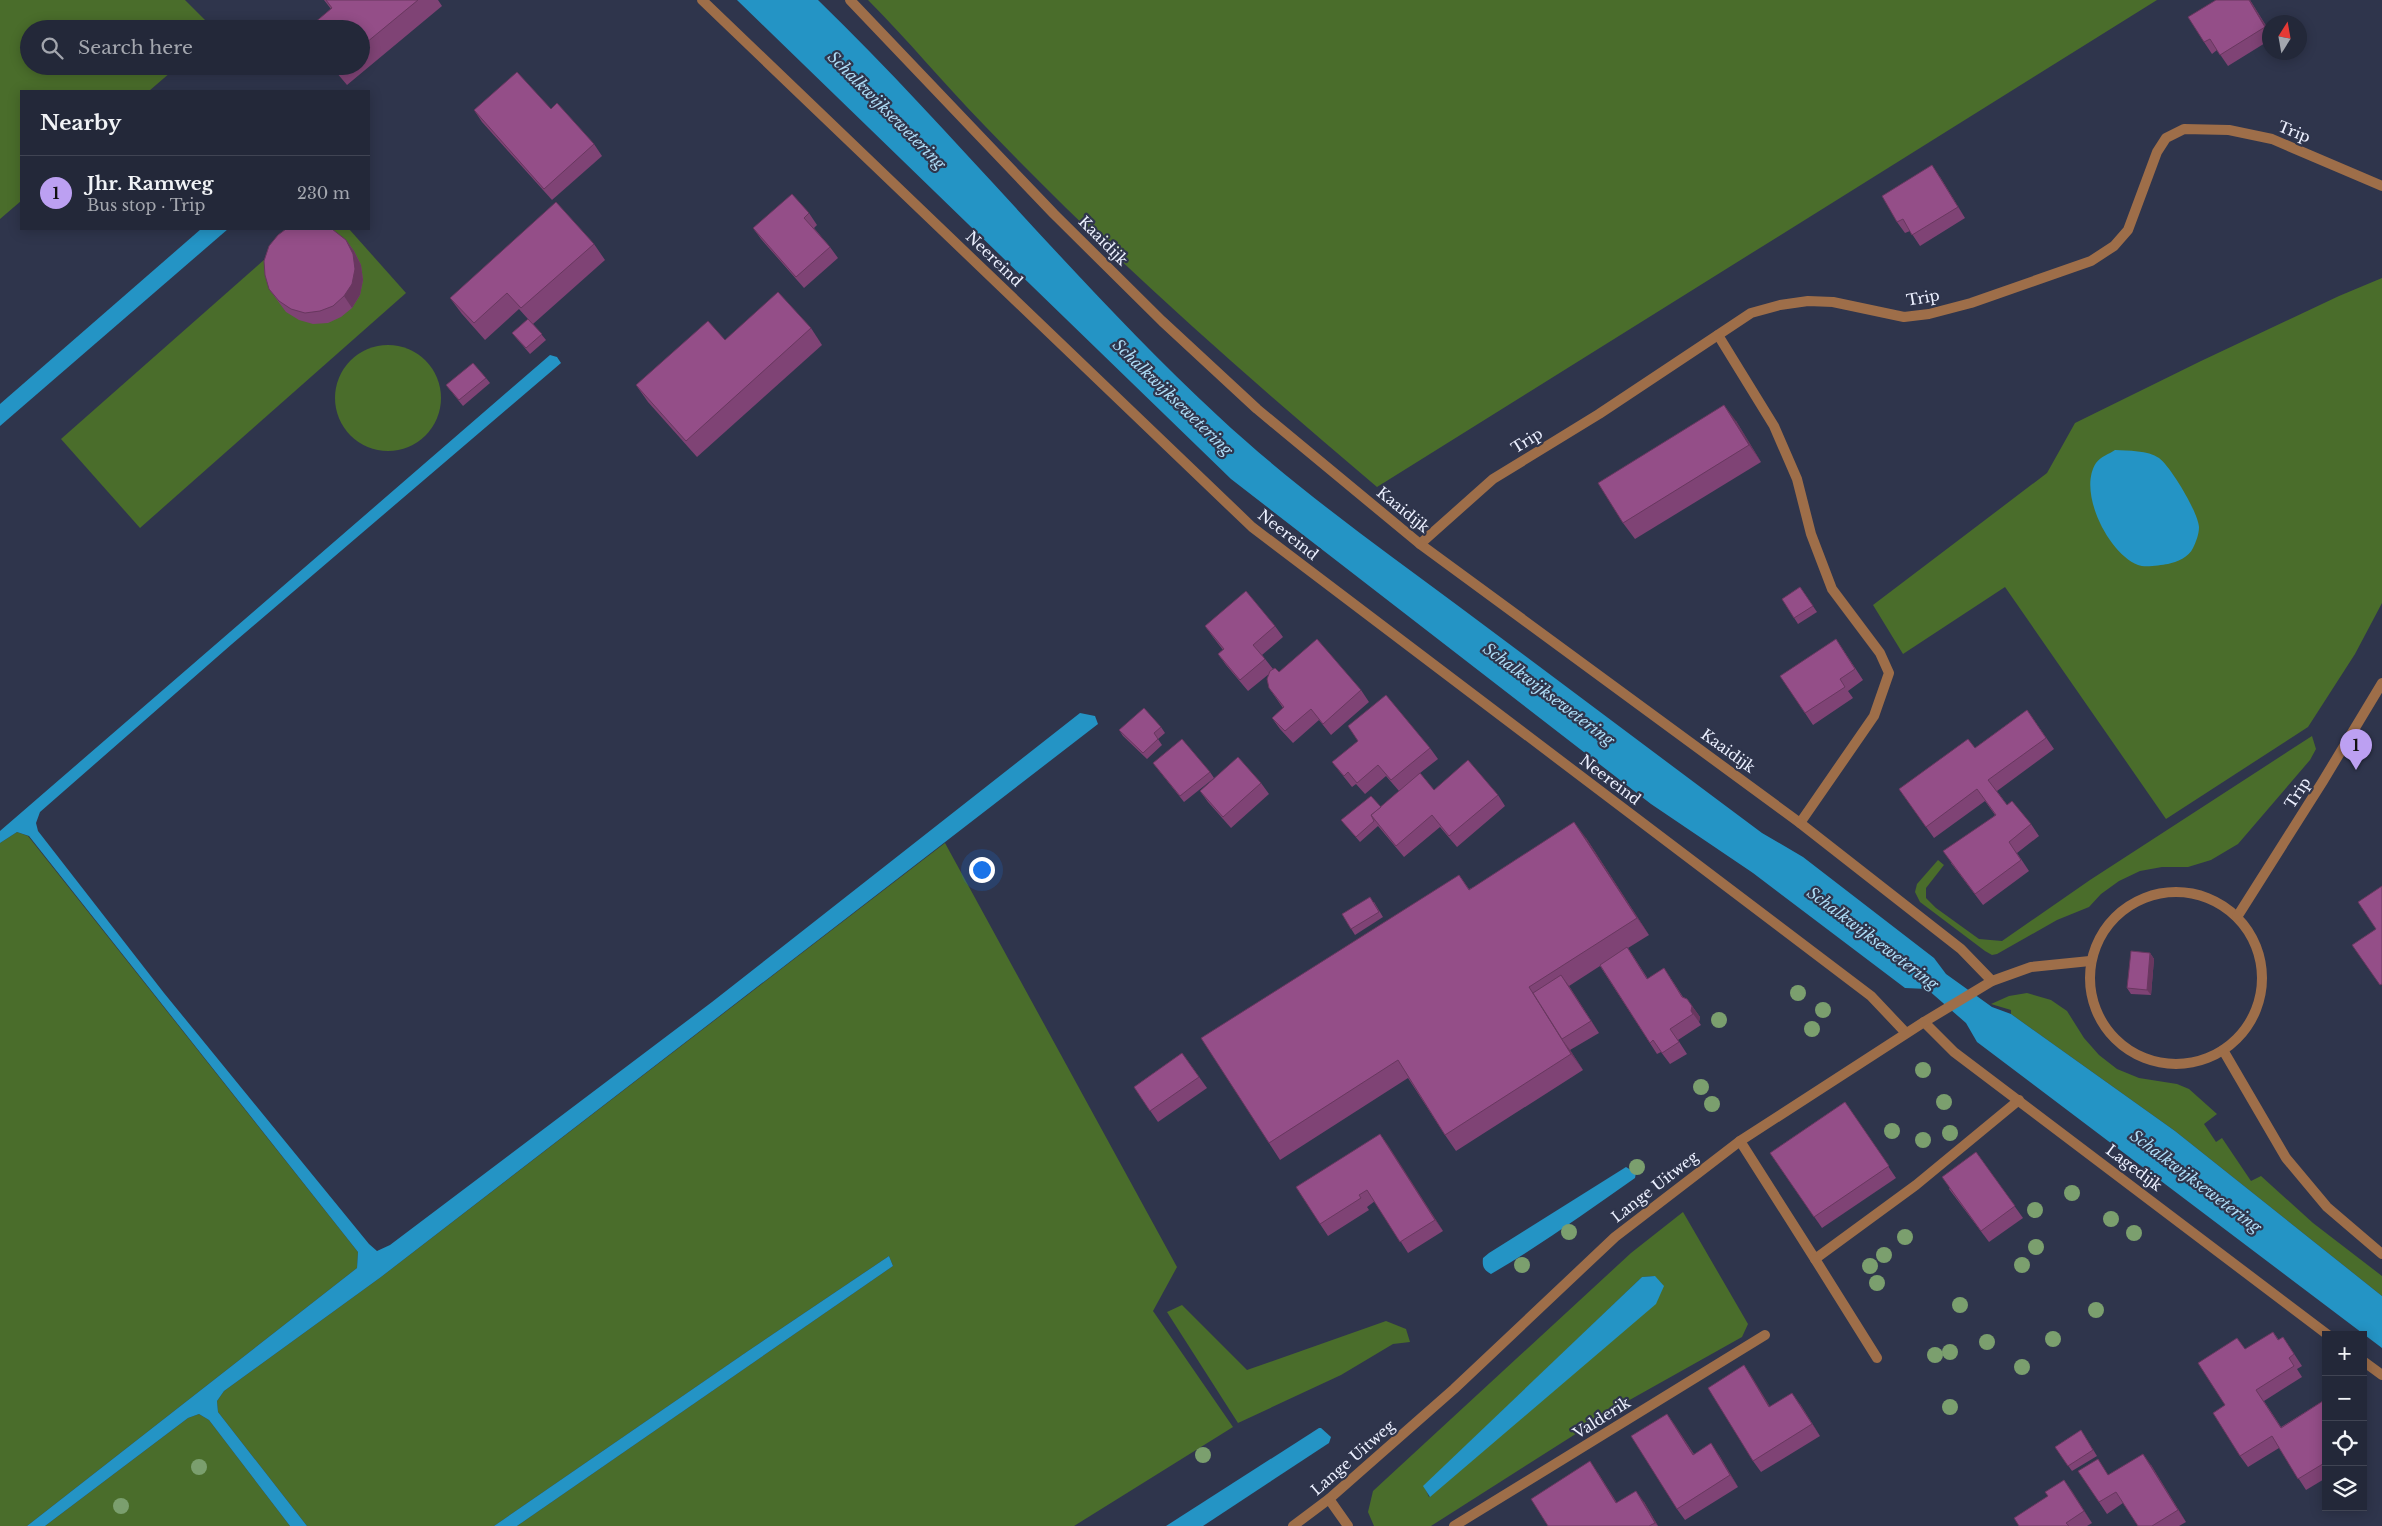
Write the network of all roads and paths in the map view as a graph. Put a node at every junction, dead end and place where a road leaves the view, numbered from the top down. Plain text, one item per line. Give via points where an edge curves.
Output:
1 (702, 0) edge
2 (850, 0) edge
3 (2382, 186) edge
4 (1718, 335) junction
5 (1420, 544) junction
6 (2382, 683) edge
7 (1800, 823) junction
8 (2237, 917) junction
9 (2090, 961) junction
10 (1992, 981) junction
11 (1924, 1022) junction
12 (1906, 1033) junction
13 (2223, 1050) junction
14 (2019, 1100) junction
15 (1740, 1140) junction
16 (2382, 1254) edge
17 (1816, 1258) junction
18 (2323, 1331) edge
19 (1765, 1335) dead end
20 (1877, 1358) dead end
21 (2367, 1364) edge
22 (2382, 1375) edge
23 (1329, 1499) junction
24 (1293, 1526) edge
25 (1348, 1526) edge
26 (1454, 1526) edge

1 - 12 street, Neereind via 1252,527 1871,996
2 - 5 street, Kaaidijk via 1054,214 1162,321 1257,409
3 - 4 street, Trip via 2272,139 2229,130 2184,129 2166,138 2157,152 2128,230 2114,246 2092,261 1971,303 1929,314 1904,317 1833,302 1808,301 1751,313
4 - 5 street, Trip via 1493,479
4 - 7 street via 1774,426 1797,479 1811,534 1832,589 1880,653 1889,673 1874,716
5 - 7 street, Kaaidijk
6 - 8 street, Trip
7 - 10 street, Kaaidijk via 1962,949
8 - 9 street via 2218,903 2190,892 2159,893 2130,904 2108,922
8 - 13 street via 2249,931 2260,959 2260,997 2245,1031
9 - 10 street, Lange Uitweg via 2031,968
9 - 13 street via 2091,997 2102,1025 2121,1046 2148,1061 2177,1065 2206,1060
10 - 11 street, Lange Uitweg
11 - 12 street, Lange Uitweg
11 - 14 street, Lagedijk via 1954,1052
12 - 15 street, Lange Uitweg
13 - 16 street via 2286,1158 2327,1207
14 - 17 street via 1916,1185
14 - 18 street, Lagedijk
15 - 17 street
15 - 23 street, Lange Uitweg via 1614,1237 1454,1389
17 - 20 street
19 - 26 street, Valderik
21 - 22 street
23 - 24 street, Lange Uitweg
23 - 25 street

